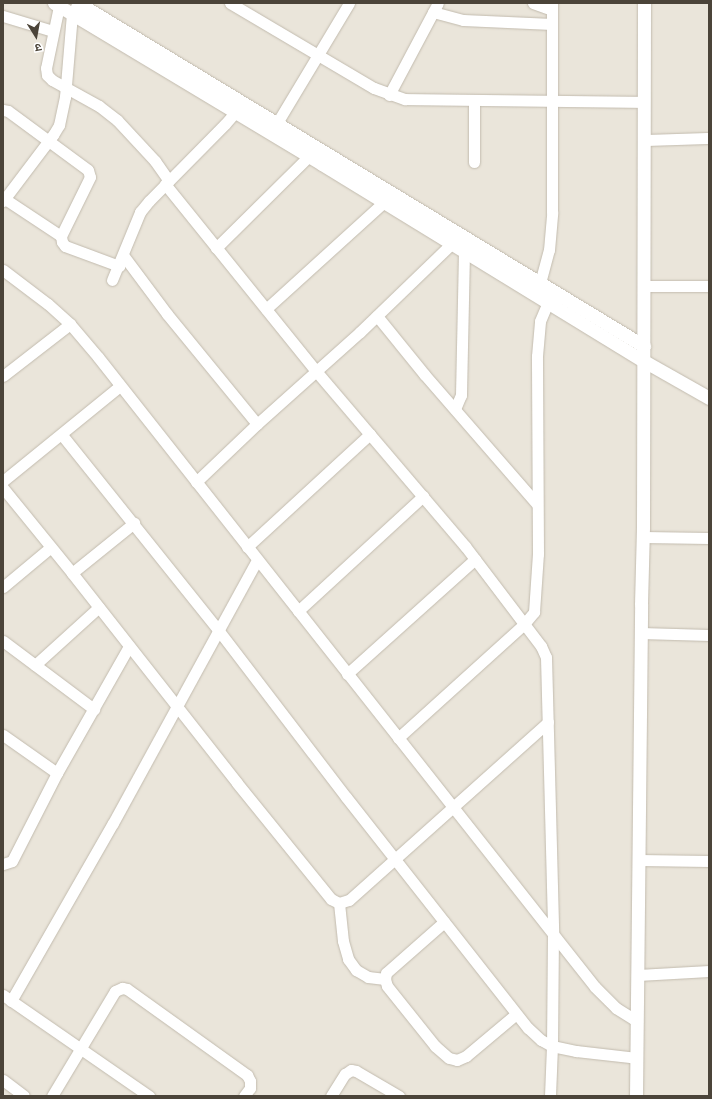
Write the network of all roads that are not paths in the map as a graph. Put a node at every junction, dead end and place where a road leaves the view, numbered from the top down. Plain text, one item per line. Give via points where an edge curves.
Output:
1 (230, 3) edge
2 (349, 3) edge
3 (533, 3) edge
4 (644, 3) edge
5 (56, 4) edge
6 (552, 6) edge
7 (76, 7) edge
8 (436, 7) edge
9 (4, 18) edge
10 (552, 24) junction
11 (53, 31) junction
12 (318, 55) junction
13 (65, 88) junction
14 (389, 95) junction
15 (474, 100) junction
16 (551, 101) junction
17 (644, 102) junction
18 (239, 107) junction
19 (3, 110) edge
20 (278, 123) junction
21 (709, 138) edge
22 (644, 140) junction
23 (49, 141) junction
24 (309, 156) junction
25 (474, 162) dead end
26 (167, 182) junction
27 (4, 200) edge
28 (384, 202) junction
29 (61, 236) junction
30 (451, 244) junction
31 (216, 248) junction
32 (464, 252) junction
33 (121, 260) junction
34 (3, 270) edge
35 (112, 280) dead end
36 (540, 283) junction
37 (644, 286) junction
38 (709, 286) edge
39 (550, 297) junction
40 (266, 310) junction
41 (377, 316) junction
42 (70, 324) junction
43 (644, 346) junction
44 (644, 361) junction
45 (316, 371) junction
46 (4, 372) edge
47 (120, 386) junction
48 (709, 398) edge
49 (455, 409) junction
50 (256, 424) junction
51 (370, 434) junction
52 (62, 435) junction
53 (3, 481) edge
54 (196, 482) junction
55 (3, 488) edge
56 (423, 496) junction
57 (537, 504) junction
58 (134, 523) junction
59 (643, 537) junction
60 (709, 538) edge
61 (51, 547) junction
62 (247, 547) junction
63 (474, 559) junction
64 (257, 560) junction
65 (72, 573) junction
66 (3, 587) edge
67 (99, 608) junction
68 (298, 611) junction
69 (524, 624) junction
70 (219, 631) junction
71 (641, 633) junction
72 (709, 635) edge
73 (3, 641) edge
74 (129, 646) junction
75 (35, 665) junction
76 (347, 674) junction
77 (176, 707) junction
78 (94, 709) junction
79 (548, 722) junction
80 (3, 735) edge
81 (398, 738) junction
82 (57, 773) junction
83 (453, 807) junction
84 (395, 859) junction
85 (639, 860) junction
86 (709, 861) edge
87 (3, 864) edge
88 (339, 903) junction
89 (444, 922) junction
90 (553, 933) junction
91 (709, 971) edge
92 (638, 975) junction
93 (385, 979) junction
94 (7, 998) edge
95 (516, 1014) junction
96 (637, 1021) junction
97 (552, 1046) junction
98 (80, 1047) junction
99 (637, 1058) junction
100 (3, 1080) edge
101 (24, 1096) edge
102 (52, 1096) edge
103 (149, 1096) edge
104 (244, 1096) edge
105 (331, 1096) edge
106 (399, 1096) edge
107 (550, 1096) edge
108 (636, 1096) edge

1 - 12 street
2 - 12 street
3 - 6 street
4 - 17 street
5 - 7 street
5 - 11 street
6 - 10 street
7 - 13 street
7 - 18 street
8 - 10 street via 462,20
8 - 14 street
9 - 11 street
10 - 16 street
11 - 13 street via 47,75
12 - 14 street
12 - 20 street
13 - 23 street via 59,125
13 - 26 street via 99,106 117,120 154,161
14 - 15 street via 405,99
15 - 16 street
15 - 25 street
16 - 17 street
16 - 36 street via 552,212 549,250
17 - 22 street
18 - 20 street
18 - 24 street
18 - 26 street
19 - 23 street
20 - 36 street
21 - 22 street
22 - 37 street
23 - 27 street
23 - 29 street via 90,174
24 - 28 street
24 - 31 street
26 - 31 street
26 - 33 street via 140,212
27 - 29 street
28 - 30 street
28 - 40 street
29 - 33 street via 65,246
30 - 32 street
30 - 41 street
31 - 40 street
32 - 39 street
32 - 49 street via 461,395
33 - 35 street
33 - 50 street
34 - 42 street
36 - 39 street
37 - 38 street
37 - 43 street
39 - 43 street
39 - 44 street
39 - 57 street via 540,321 537,356
40 - 45 street
41 - 45 street
41 - 49 street
42 - 46 street
42 - 47 street
43 - 44 street
44 - 48 street
44 - 59 street
45 - 50 street
45 - 51 street
47 - 52 street
47 - 54 street
49 - 57 street
50 - 54 street
51 - 56 street
51 - 62 street
52 - 53 street
52 - 58 street
54 - 62 street
55 - 61 street
56 - 63 street
56 - 68 street
57 - 69 street via 536,607
58 - 65 street
58 - 70 street
59 - 60 street
59 - 71 street
61 - 65 street
61 - 66 street
62 - 64 street
63 - 69 street
63 - 76 street
64 - 68 street
64 - 70 street
65 - 67 street
67 - 74 street
67 - 75 street
68 - 76 street
69 - 79 street via 546,657
69 - 81 street
70 - 77 street
70 - 84 street
71 - 72 street
71 - 85 street
73 - 75 street
74 - 77 street
74 - 78 street
75 - 78 street
76 - 81 street
77 - 88 street via 331,899
77 - 94 street via 113,823
78 - 82 street
79 - 83 street
79 - 90 street
80 - 82 street
81 - 83 street
82 - 87 street via 12,861
83 - 84 street
83 - 90 street
84 - 88 street via 349,900
84 - 89 street
85 - 86 street
85 - 92 street
88 - 93 street via 343,941 348,959 356,970 368,977
89 - 93 street via 386,972
89 - 95 street
90 - 96 street via 616,1008
90 - 97 street
91 - 92 street
92 - 96 street
93 - 95 street via 387,986 435,1046 449,1058 457,1060 466,1056
94 - 98 street
95 - 97 street via 541,1040
96 - 99 street
97 - 99 street
97 - 107 street
98 - 102 street
98 - 103 street
98 - 104 street via 115,991 127,988 247,1075 250,1088
99 - 108 street
100 - 101 street
105 - 106 street via 344,1074 351,1070

